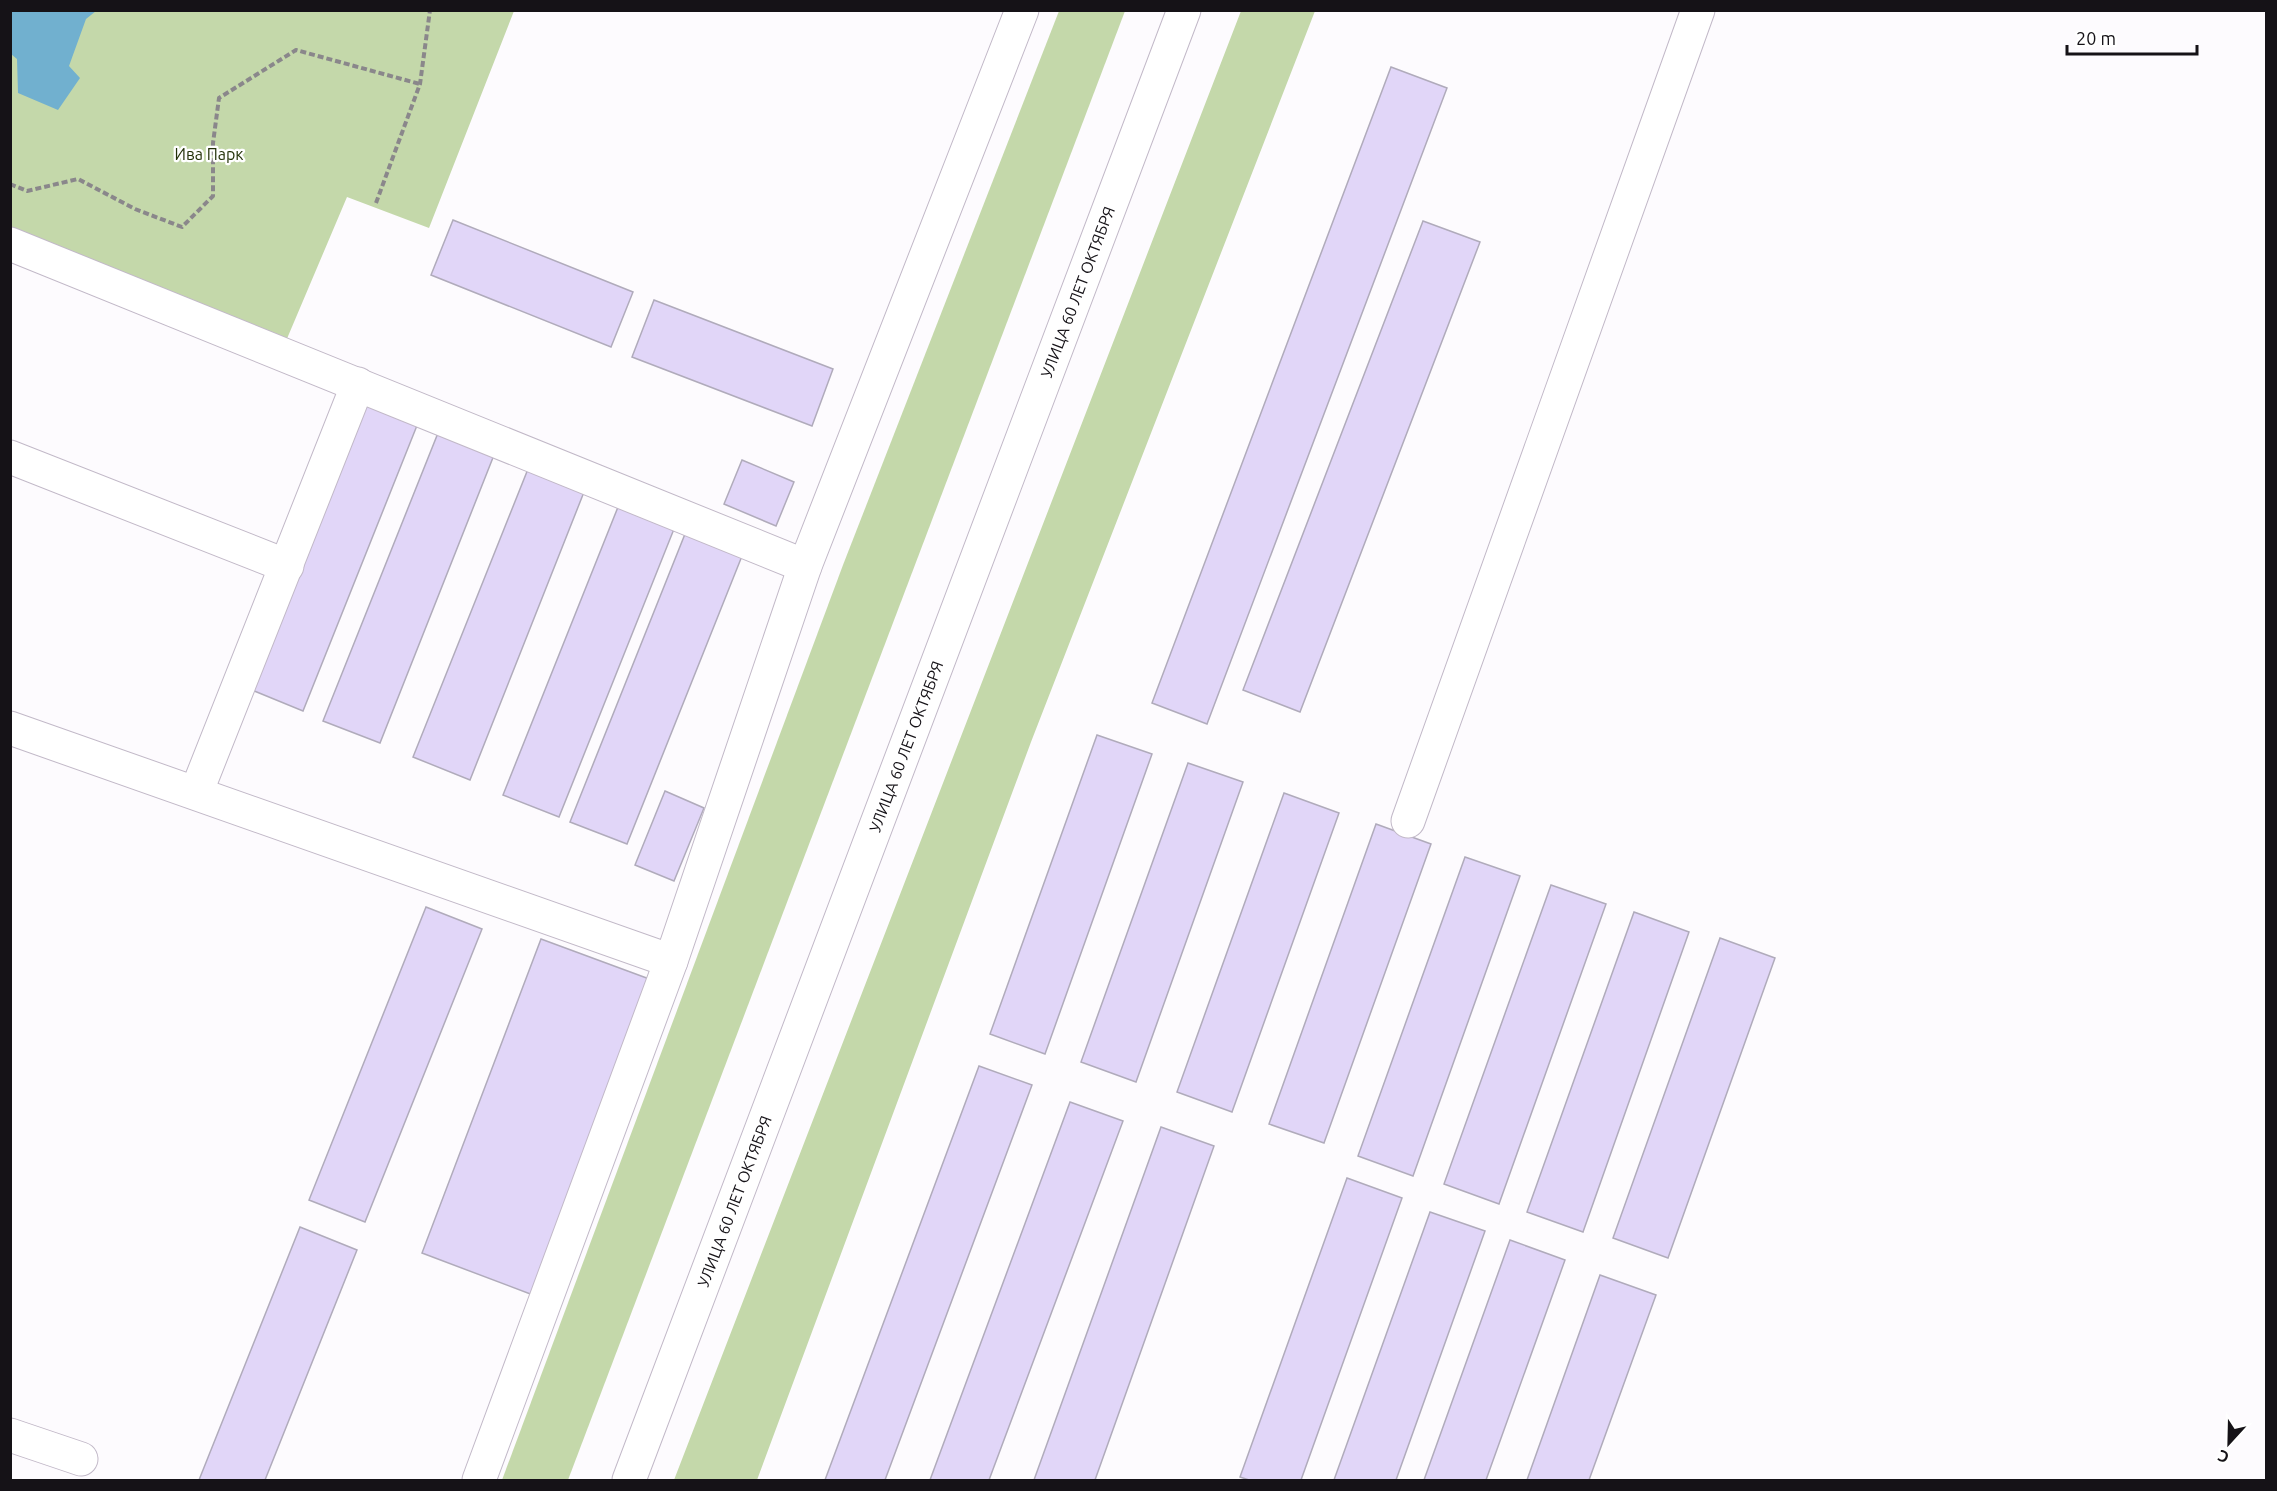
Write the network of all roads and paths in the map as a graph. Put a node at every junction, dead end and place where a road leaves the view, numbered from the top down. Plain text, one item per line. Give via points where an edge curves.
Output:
1 (430, 10) edge
2 (1022, 10) edge
3 (1184, 10) edge
4 (1698, 10) edge
5 (420, 84) junction
6 (10, 184) edge
7 (376, 203) dead end
8 (10, 243) edge
9 (358, 384) junction
10 (10, 457) edge
11 (286, 566) junction
12 (805, 566) junction
13 (10, 728) edge
14 (196, 793) junction
15 (1408, 821) dead end
16 (671, 961) junction
17 (10, 1435) edge
18 (81, 1460) dead end
19 (479, 1480) edge
20 (629, 1480) edge

1 - 5 path
2 - 12 street
3 - 20 street, УЛИЦА 60 ЛЕТ ОКТЯБРЯ
4 - 15 street
5 - 6 path via 296,50 219,98 213,143 213,196 182,227 135,209 78,179 27,191
5 - 7 path
8 - 9 street
9 - 11 street
9 - 12 street
10 - 11 street
11 - 14 street
12 - 16 street
13 - 14 street
14 - 16 street
16 - 19 street
17 - 18 street

